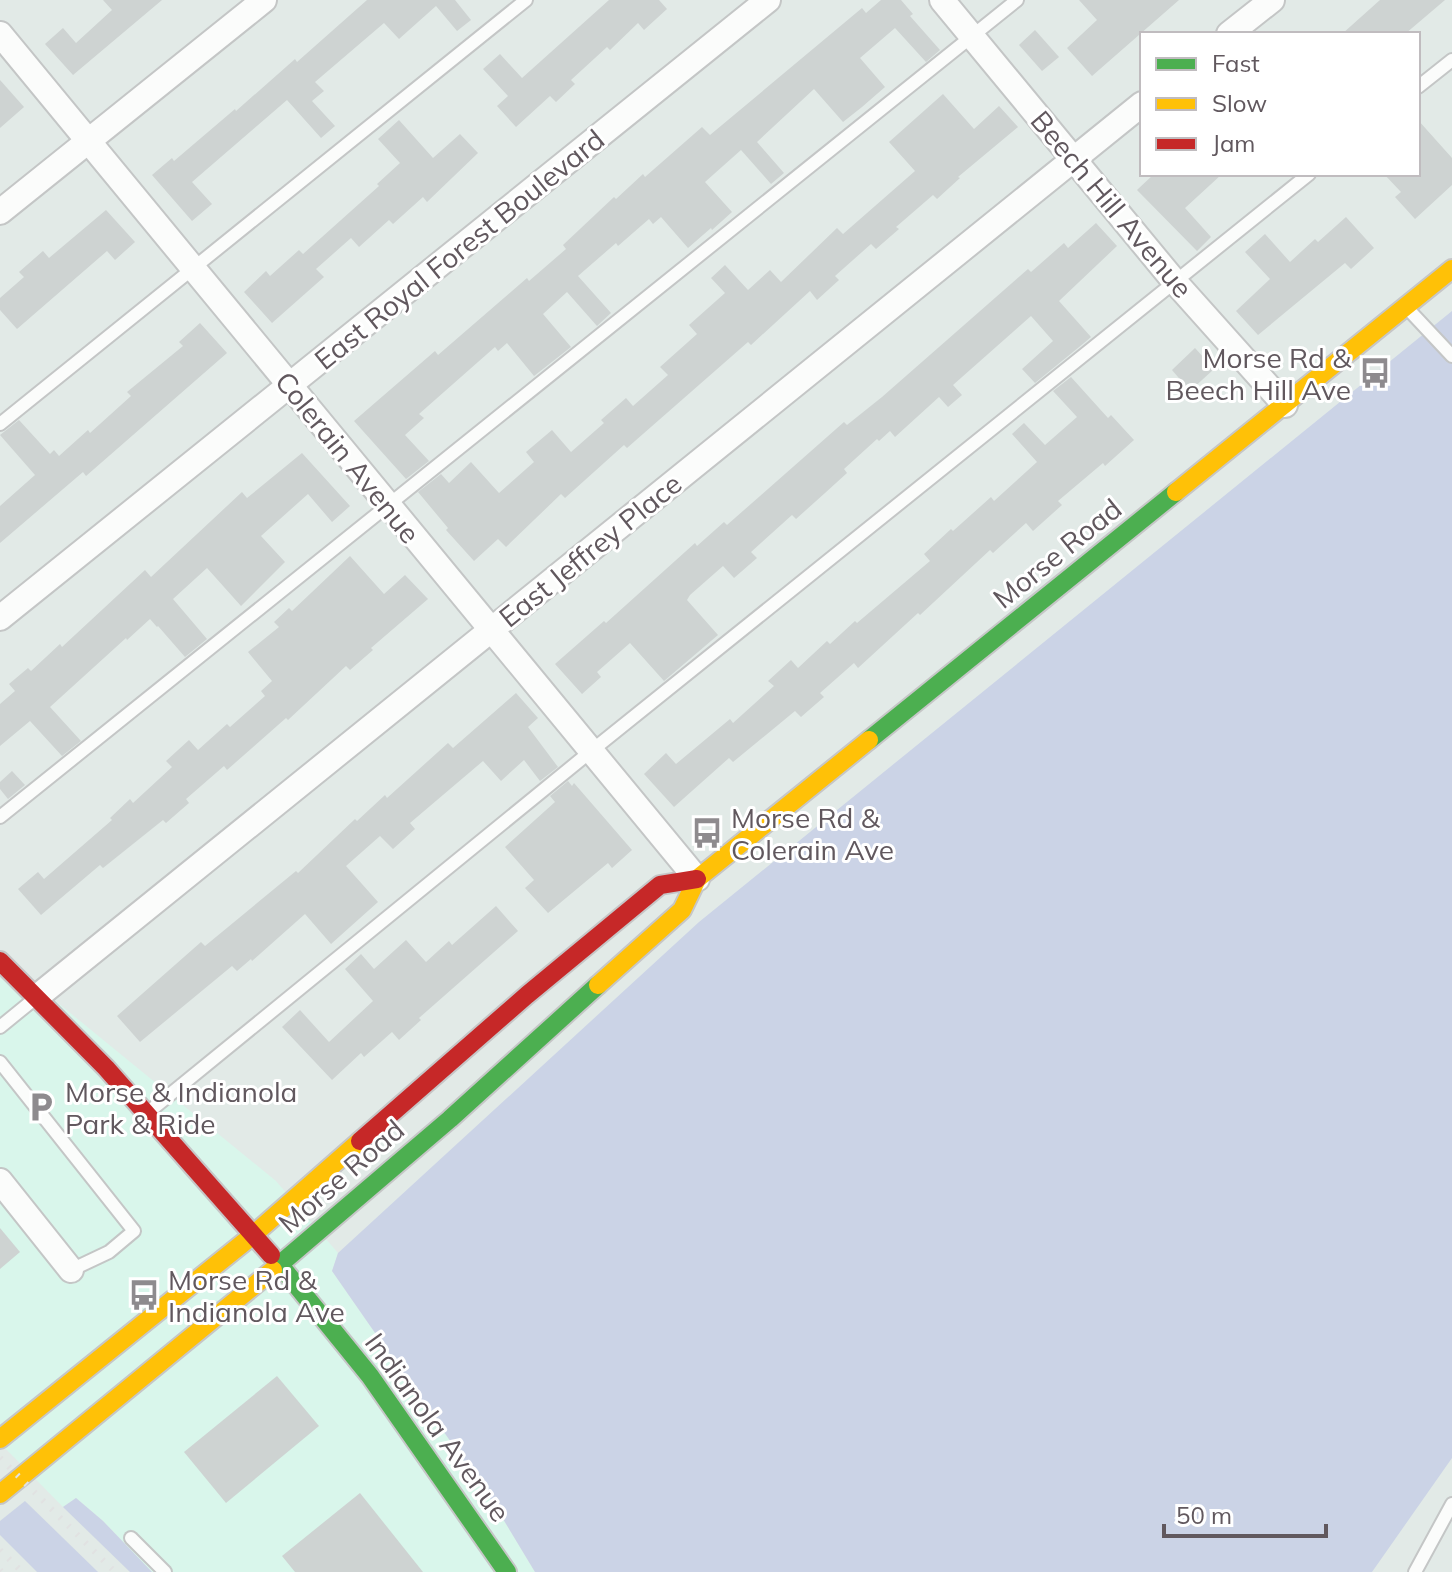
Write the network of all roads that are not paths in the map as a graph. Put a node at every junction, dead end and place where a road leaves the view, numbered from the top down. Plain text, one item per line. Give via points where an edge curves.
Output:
1 (264, 0) edge
2 (526, 0) edge
3 (768, 0) edge
4 (942, 0) edge
5 (1017, 0) edge
6 (1272, 0) edge
7 (1232, 32) edge
8 (0, 34) edge
9 (972, 36) junction
10 (1452, 60) edge
11 (1420, 85) edge
12 (1140, 106) edge
13 (88, 141) junction
14 (1073, 159) junction
15 (1307, 176) edge
16 (0, 212) edge
17 (193, 269) junction
18 (1452, 269) edge
19 (1175, 282) junction
20 (1406, 307) junction
21 (1452, 356) edge
22 (289, 386) junction
23 (1285, 405) junction
24 (0, 424) edge
25 (387, 505) junction
26 (0, 618) edge
27 (490, 630) junction
28 (590, 752) junction
29 (0, 817) edge
30 (697, 879) junction
31 (0, 961) edge
32 (38, 996) junction
33 (0, 1027) edge
34 (0, 1062) edge
35 (147, 1113) junction
36 (0, 1181) edge
37 (253, 1235) junction
38 (280, 1265) junction
39 (71, 1270) joint
40 (0, 1439) edge
41 (0, 1494) edge
42 (1452, 1504) edge
43 (131, 1538) dead end
44 (165, 1572) edge
45 (507, 1572) edge
46 (1415, 1572) edge

1 - 13 street
2 - 17 lane
3 - 22 street, East Royal Forest Boulevard
4 - 9 street, Beech Hill Avenue
5 - 9 lane
6 - 7 street
8 - 13 street, Colerain Avenue
9 - 14 street, Beech Hill Avenue
9 - 25 lane
10 - 11 lane
12 - 14 street, East Jeffrey Place
13 - 16 street
13 - 17 street, Colerain Avenue
14 - 19 street, Beech Hill Avenue
14 - 27 street, East Jeffrey Place
15 - 19 lane
17 - 22 street, Colerain Avenue
17 - 24 lane
18 - 20 main road, Morse Road
19 - 23 street, Beech Hill Avenue
19 - 28 lane
20 - 21 lane
20 - 23 main road, Morse Road
22 - 25 street, Colerain Avenue
22 - 26 street, East Royal Forest Boulevard
23 - 30 main road, Morse Road
25 - 27 street, Colerain Avenue
25 - 29 lane
27 - 28 street, Colerain Avenue
27 - 32 street, East Jeffrey Place
28 - 30 street, Colerain Avenue
28 - 35 lane
30 - 37 main road, Morse Road via 660,885
30 - 38 main road, Morse Road via 682,910
31 - 32 main road, Indianola Avenue
32 - 33 lane
32 - 35 main road, Indianola Avenue
34 - 39 lane via 134,1231 109,1252
35 - 37 main road, Indianola Avenue
36 - 39 street
37 - 38 main road, Indianola Avenue
37 - 40 main road, Morse Road
38 - 41 main road, Morse Road
38 - 45 main road, Indianola Avenue via 358,1363
42 - 46 lane
43 - 44 lane

